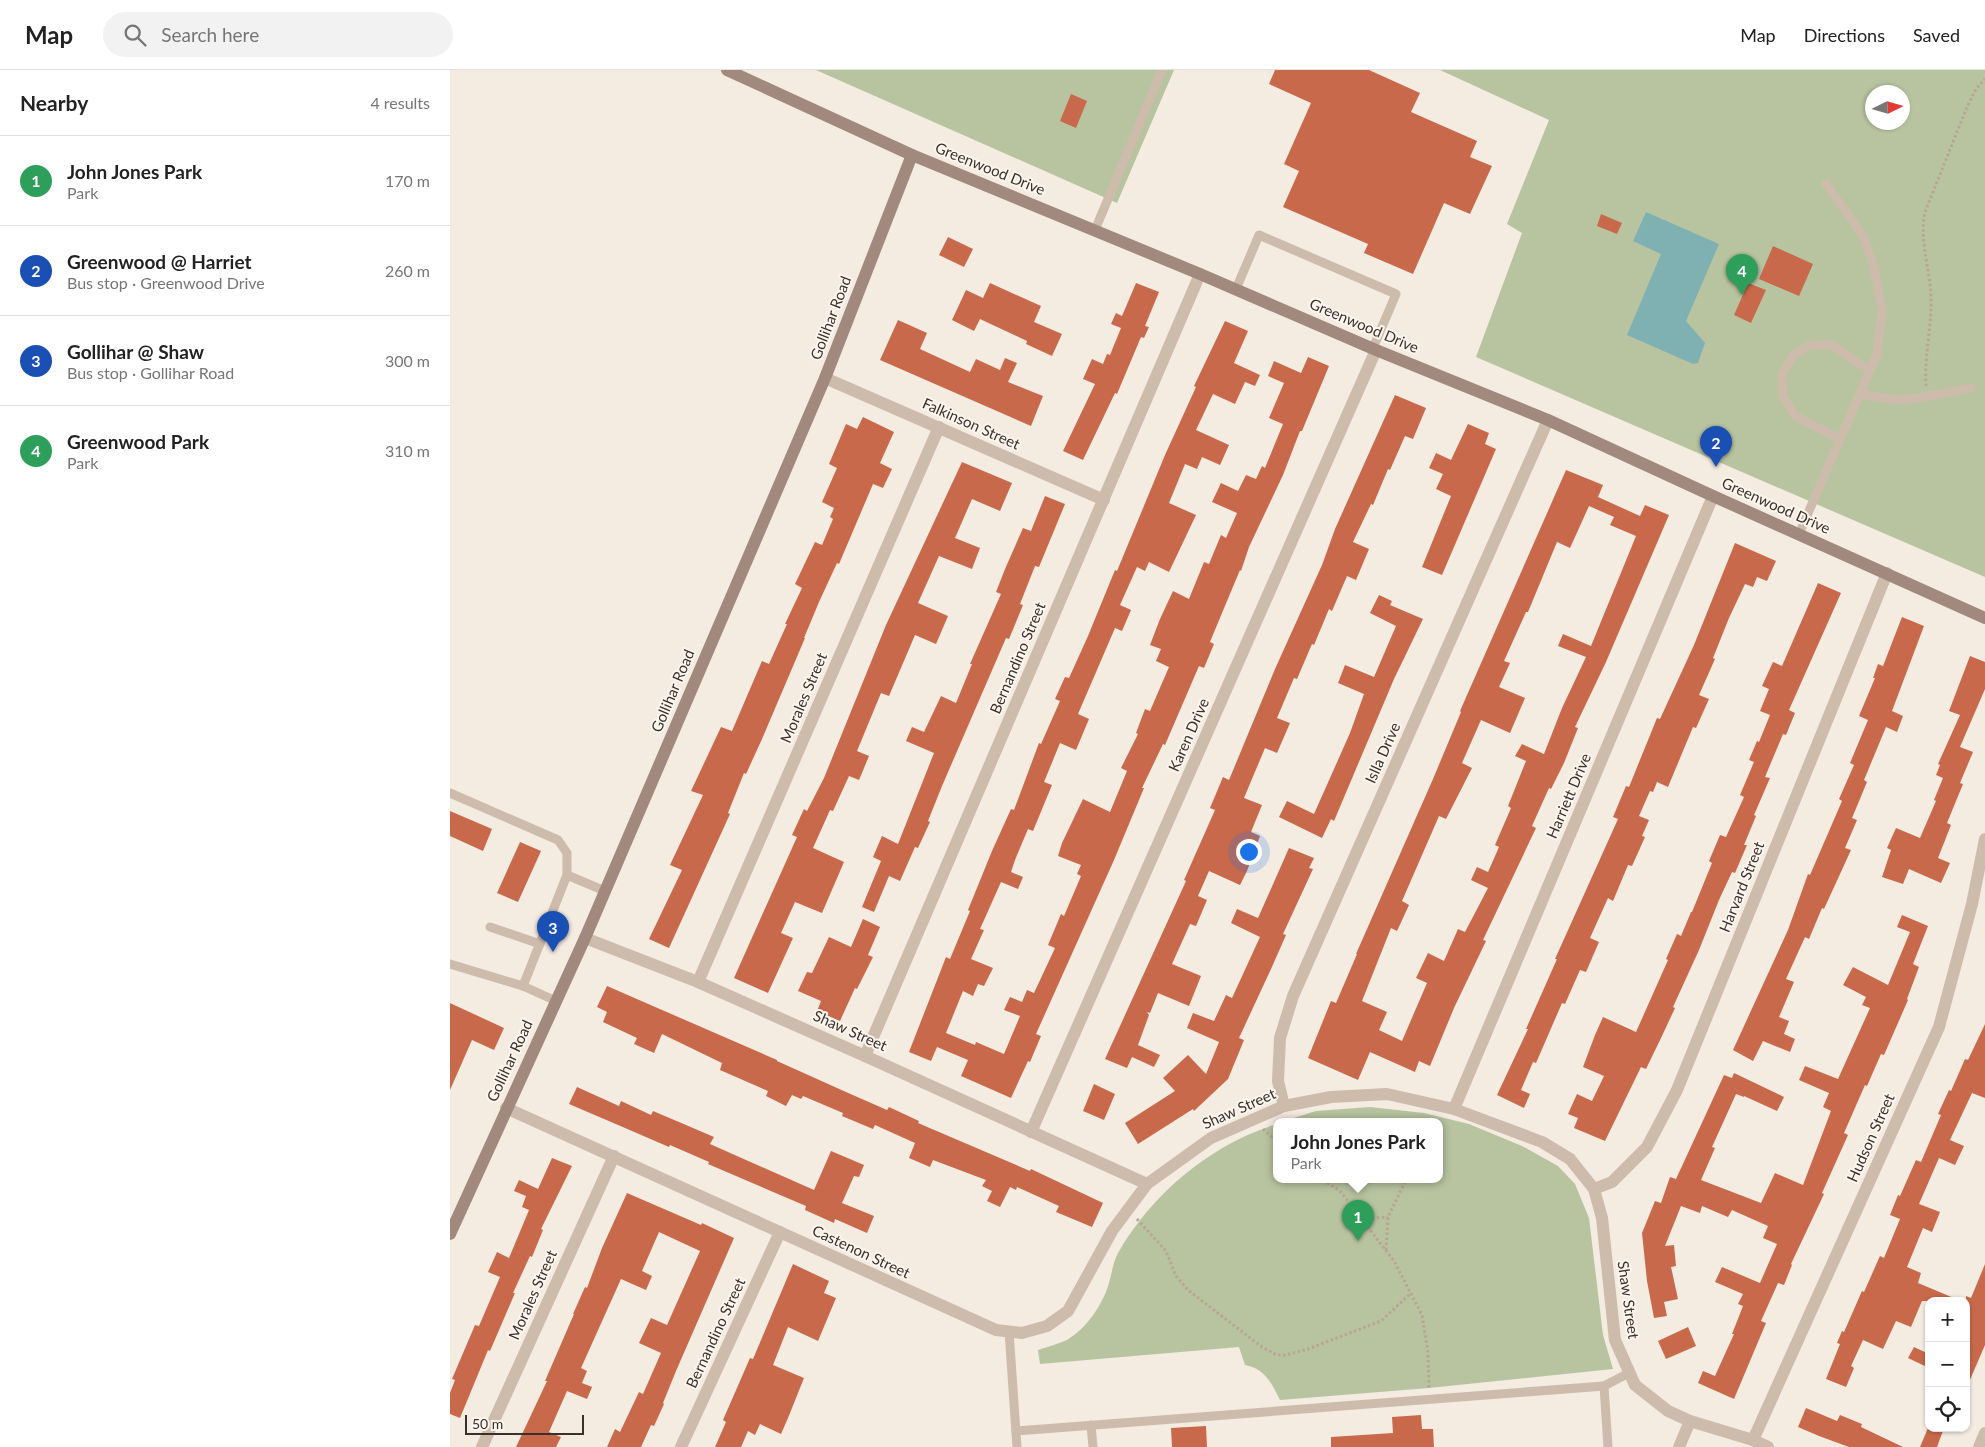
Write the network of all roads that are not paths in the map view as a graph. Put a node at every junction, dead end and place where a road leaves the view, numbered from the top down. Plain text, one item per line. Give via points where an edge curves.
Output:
1 (727, 70) edge
2 (1162, 70) edge
3 (912, 155) junction
4 (1826, 184) dead end
5 (1095, 230) junction
6 (1200, 274) junction
7 (1236, 289) junction
8 (1375, 349) junction
9 (1869, 371) junction
10 (825, 378) junction
11 (1971, 388) dead end
12 (1860, 394) junction
13 (1548, 420) junction
14 (939, 427) junction
15 (1840, 439) junction
16 (1713, 496) junction
17 (1104, 500) junction
18 (1799, 534) junction
19 (1887, 573) junction
20 (1985, 618) edge
21 (450, 793) edge
22 (1985, 838) edge
23 (567, 875) junction
24 (605, 891) junction
25 (490, 927) dead end
26 (585, 938) junction
27 (540, 944) junction
28 (450, 964) edge
29 (698, 982) junction
30 (523, 986) junction
31 (556, 1001) junction
32 (865, 1056) junction
33 (1284, 1106) junction
34 (506, 1108) junction
35 (1454, 1109) junction
36 (1032, 1132) junction
37 (614, 1156) junction
38 (1147, 1184) junction
39 (1594, 1189) junction
40 (780, 1232) junction
41 (450, 1234) edge
42 (1009, 1331) junction
43 (1629, 1373) junction
44 (1604, 1386) junction
45 (1690, 1420) junction
46 (1090, 1425) junction
47 (1016, 1431) junction
48 (1985, 1433) edge
49 (1753, 1440) junction
50 (482, 1447) edge
51 (681, 1447) edge
52 (1017, 1447) edge
53 (1093, 1447) edge
54 (1608, 1447) edge
55 (1679, 1447) edge
56 (1768, 1447) edge
57 (1979, 1447) edge

1 - 3 main road, Greenwood Drive
2 - 5 lane
3 - 5 main road, Greenwood Drive
3 - 10 main road, Gollihar Road
4 - 9 lane via 1863,236 1873,263 1882,310 1877,354
5 - 6 main road, Greenwood Drive
6 - 7 main road, Greenwood Drive
6 - 17 street, Bernandino Street
7 - 8 main road, Greenwood Drive
7 - 8 lane via 1259,235 1396,294
8 - 13 main road, Greenwood Drive
8 - 36 street, Karen Drive
9 - 12 lane
9 - 15 lane via 1832,346 1811,345 1794,355 1782,375 1782,396 1795,416
10 - 14 street, Falkinson Street
10 - 24 main road, Gollihar Road
11 - 12 lane via 1897,400
12 - 15 lane
13 - 16 main road, Greenwood Drive
13 - 33 street, Islla Drive via 1293,996 1280,1038 1278,1081
14 - 17 street, Falkinson Street
14 - 29 street, Morales Street
15 - 18 lane
16 - 18 main road, Greenwood Drive
16 - 35 street, Harriett Drive
17 - 32 street, Bernandino Street
18 - 19 main road, Greenwood Drive
19 - 20 main road, Greenwood Drive
19 - 39 street, Harvard Street via 1677,1090 1647,1147 1612,1182
21 - 23 lane via 558,840 566,853
22 - 49 street, Hudson Street via 1972,904 1939,1028
23 - 24 lane
23 - 27 lane
24 - 26 main road, Gollihar Road
25 - 27 lane
26 - 29 street, Shaw Street
26 - 31 main road, Gollihar Road
27 - 30 lane
28 - 30 lane
29 - 32 street, Shaw Street
30 - 31 lane
31 - 34 main road, Gollihar Road
32 - 36 street, Shaw Street
33 - 35 street, Shaw Street via 1331,1097 1387,1094
33 - 38 street, Shaw Street via 1211,1138
34 - 37 street, Castenon Street
34 - 41 main road, Gollihar Road
35 - 39 street, Shaw Street via 1542,1142 1570,1159
36 - 38 street, Shaw Street
37 - 40 street, Castenon Street
37 - 50 street, Morales Street
38 - 42 street, Castenon Street via 1112,1231 1068,1311 1047,1326 1022,1333
39 - 43 street, Shaw Street via 1602,1218 1615,1340
40 - 42 street, Castenon Street via 996,1330
40 - 51 street, Bernandino Street
42 - 47 lane
43 - 44 lane
43 - 45 street, Shaw Street via 1634,1385 1668,1410
44 - 46 lane
44 - 54 lane
45 - 49 street, Shaw Street
45 - 55 street
46 - 47 lane
46 - 53 lane
47 - 52 lane
48 - 57 street
49 - 56 street, Shaw Street

